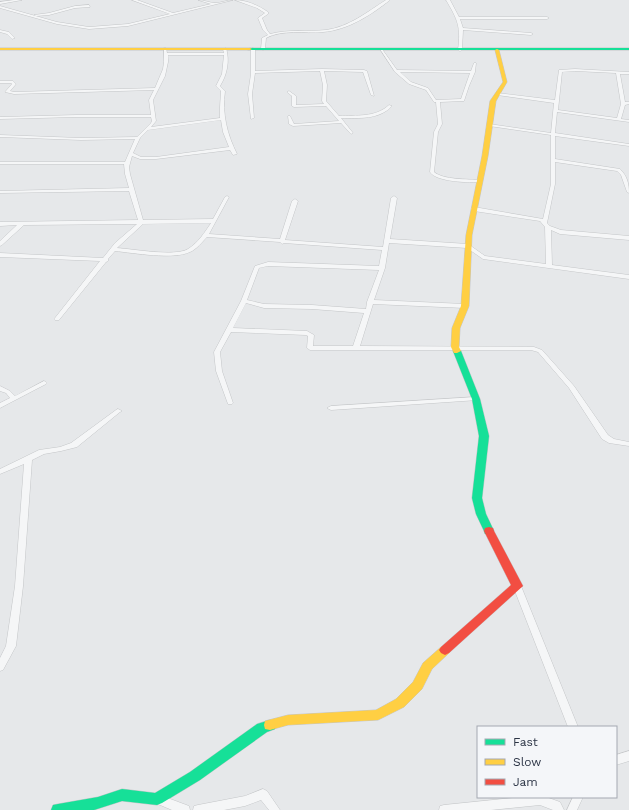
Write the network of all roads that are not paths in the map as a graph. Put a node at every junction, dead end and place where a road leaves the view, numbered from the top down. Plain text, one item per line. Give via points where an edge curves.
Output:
1 (20, 0) edge
2 (134, 0) edge
3 (200, 0) edge
4 (231, 0) edge
5 (237, 0) edge
6 (388, 0) edge
7 (448, 0) edge
8 (0, 3) edge
9 (215, 4) junction
10 (88, 6) dead end
11 (0, 7) edge
12 (173, 14) junction
13 (27, 15) junction
14 (42, 15) junction
15 (37, 18) junction
16 (460, 18) junction
17 (547, 18) dead end
18 (463, 30) junction
19 (0, 31) edge
20 (531, 34) dead end
21 (270, 35) junction
22 (13, 38) dead end
23 (0, 49) edge
24 (253, 49) junction
25 (263, 49) junction
26 (381, 50) junction
27 (460, 50) junction
28 (497, 50) junction
29 (629, 50) edge
30 (165, 51) junction
31 (226, 52) junction
32 (475, 64) dead end
33 (322, 70) junction
34 (396, 71) junction
35 (253, 72) junction
36 (472, 72) junction
37 (618, 72) junction
38 (629, 73) edge
39 (0, 82) edge
40 (157, 89) junction
41 (289, 92) dead end
42 (497, 94) junction
43 (373, 95) dead end
44 (438, 101) junction
45 (629, 101) edge
46 (556, 102) junction
47 (623, 102) junction
48 (328, 105) junction
49 (390, 106) dead end
50 (557, 111) junction
51 (152, 116) junction
52 (289, 117) dead end
53 (338, 117) junction
54 (0, 118) edge
55 (252, 118) dead end
56 (222, 119) junction
57 (618, 120) junction
58 (629, 121) edge
59 (341, 122) junction
60 (489, 125) junction
61 (149, 129) junction
62 (351, 133) dead end
63 (553, 134) junction
64 (0, 136) edge
65 (138, 138) junction
66 (629, 145) edge
67 (232, 148) junction
68 (131, 154) junction
69 (235, 154) dead end
70 (553, 160) junction
71 (0, 163) edge
72 (126, 163) junction
73 (622, 173) junction
74 (629, 173) edge
75 (480, 181) junction
76 (132, 190) junction
77 (0, 192) edge
78 (629, 192) edge
79 (227, 197) dead end
80 (394, 198) dead end
81 (295, 201) dead end
82 (474, 209) junction
83 (213, 221) junction
84 (23, 223) junction
85 (141, 223) junction
86 (0, 224) edge
87 (546, 224) junction
88 (205, 235) junction
89 (629, 238) edge
90 (388, 241) junction
91 (282, 242) junction
92 (0, 244) edge
93 (468, 246) junction
94 (114, 249) junction
95 (386, 249) junction
96 (0, 255) edge
97 (106, 260) junction
98 (549, 265) junction
99 (382, 268) junction
100 (629, 277) edge
101 (244, 301) junction
102 (370, 302) junction
103 (465, 306) junction
104 (368, 311) junction
105 (56, 319) dead end
106 (228, 330) junction
107 (455, 347) junction
108 (356, 348) junction
109 (44, 383) dead end
110 (0, 388) edge
111 (14, 399) junction
112 (476, 399) junction
113 (230, 403) dead end
114 (0, 406) edge
115 (331, 408) dead end
116 (118, 411) dead end
117 (629, 444) edge
118 (28, 459) junction
119 (0, 472) edge
120 (518, 586) junction
121 (0, 667) edge
122 (573, 726) edge
123 (629, 756) edge
124 (617, 760) edge
125 (578, 798) edge
126 (157, 799) junction
127 (58, 810) edge
128 (185, 810) edge
129 (198, 810) edge
130 (275, 810) edge
131 (444, 810) edge
132 (559, 810) edge
133 (572, 810) edge

1 - 8 street
2 - 12 street
3 - 9 street
4 - 9 street
5 - 21 street via 267,12 260,18
6 - 21 street via 361,20 342,27 319,32
7 - 16 street
9 - 12 street
10 - 14 street via 77,6
11 - 13 street
12 - 15 street via 128,25 89,28
13 - 14 street
13 - 15 street
14 - 15 street
16 - 17 street
16 - 18 street
18 - 20 street
18 - 27 street
19 - 22 street
21 - 25 street via 264,38
23 - 30 street
24 - 25 street
24 - 31 street
24 - 35 street
25 - 26 street
26 - 27 street
26 - 34 street
27 - 28 street
28 - 29 street
28 - 42 street via 505,82
30 - 31 street
30 - 40 street via 164,78
31 - 56 street via 224,78 218,86 223,91 220,107
32 - 36 street
33 - 35 street
33 - 43 street via 364,71
33 - 48 street via 326,96 324,100
34 - 36 street
34 - 44 street via 410,83 428,89 434,100
35 - 55 street via 250,94
36 - 44 street via 462,100
37 - 38 street
37 - 46 street via 560,71
37 - 47 street
39 - 40 street via 14,84 7,92 11,93
40 - 51 street via 150,100
41 - 48 street via 294,96 294,106
42 - 46 street
42 - 60 street via 493,101
44 - 75 street via 440,124 435,138 432,172 447,179
45 - 47 street
46 - 50 street
47 - 57 street
48 - 53 street
49 - 53 street via 378,114
50 - 57 street
50 - 63 street
51 - 54 street
51 - 61 street via 154,121
52 - 59 street via 291,124 294,125
53 - 59 street
56 - 61 street
56 - 67 street
57 - 58 street
59 - 62 street
60 - 63 street
60 - 75 street
61 - 65 street
63 - 66 street
63 - 70 street
64 - 65 street
65 - 68 street
67 - 68 street via 156,158 140,158
67 - 69 street
68 - 72 street
70 - 73 street via 618,170
70 - 87 street via 553,184
71 - 72 street
72 - 76 street
73 - 74 street
73 - 78 street
75 - 82 street
76 - 77 street
76 - 85 street
79 - 83 street
80 - 90 street
81 - 91 street
82 - 87 street via 542,220
82 - 93 street
83 - 85 street
83 - 88 street
84 - 85 street
84 - 86 street
84 - 92 street
85 - 94 street
87 - 89 street via 560,232
87 - 98 street
88 - 91 street
88 - 94 street via 190,250 179,254
90 - 93 street
90 - 95 street
91 - 95 street
93 - 98 street via 483,257
93 - 103 street
94 - 97 street
95 - 99 street
96 - 97 street
97 - 105 street
98 - 100 street
99 - 101 street via 261,265 257,267
99 - 102 street
101 - 104 street via 264,306
101 - 106 street
102 - 103 street
102 - 104 street
103 - 107 street via 456,328
104 - 108 street
106 - 108 street via 307,334 311,335 310,348
106 - 113 street via 217,352 219,371
107 - 108 street
107 - 112 street
107 - 117 street via 532,348 540,351 572,387 600,432 612,441
109 - 111 street
110 - 111 street
111 - 114 street
112 - 115 street
112 - 120 street via 484,436 477,498 481,514
116 - 118 street via 74,445 42,452
118 - 119 street
118 - 121 street via 19,586 10,646
120 - 122 street
120 - 126 street via 427,666 418,685 400,703 378,715 288,720 262,728 195,776
123 - 124 street
125 - 133 street
126 - 127 street via 122,795
126 - 128 street
129 - 130 street via 245,801 263,794
131 - 132 street via 540,800 556,805

